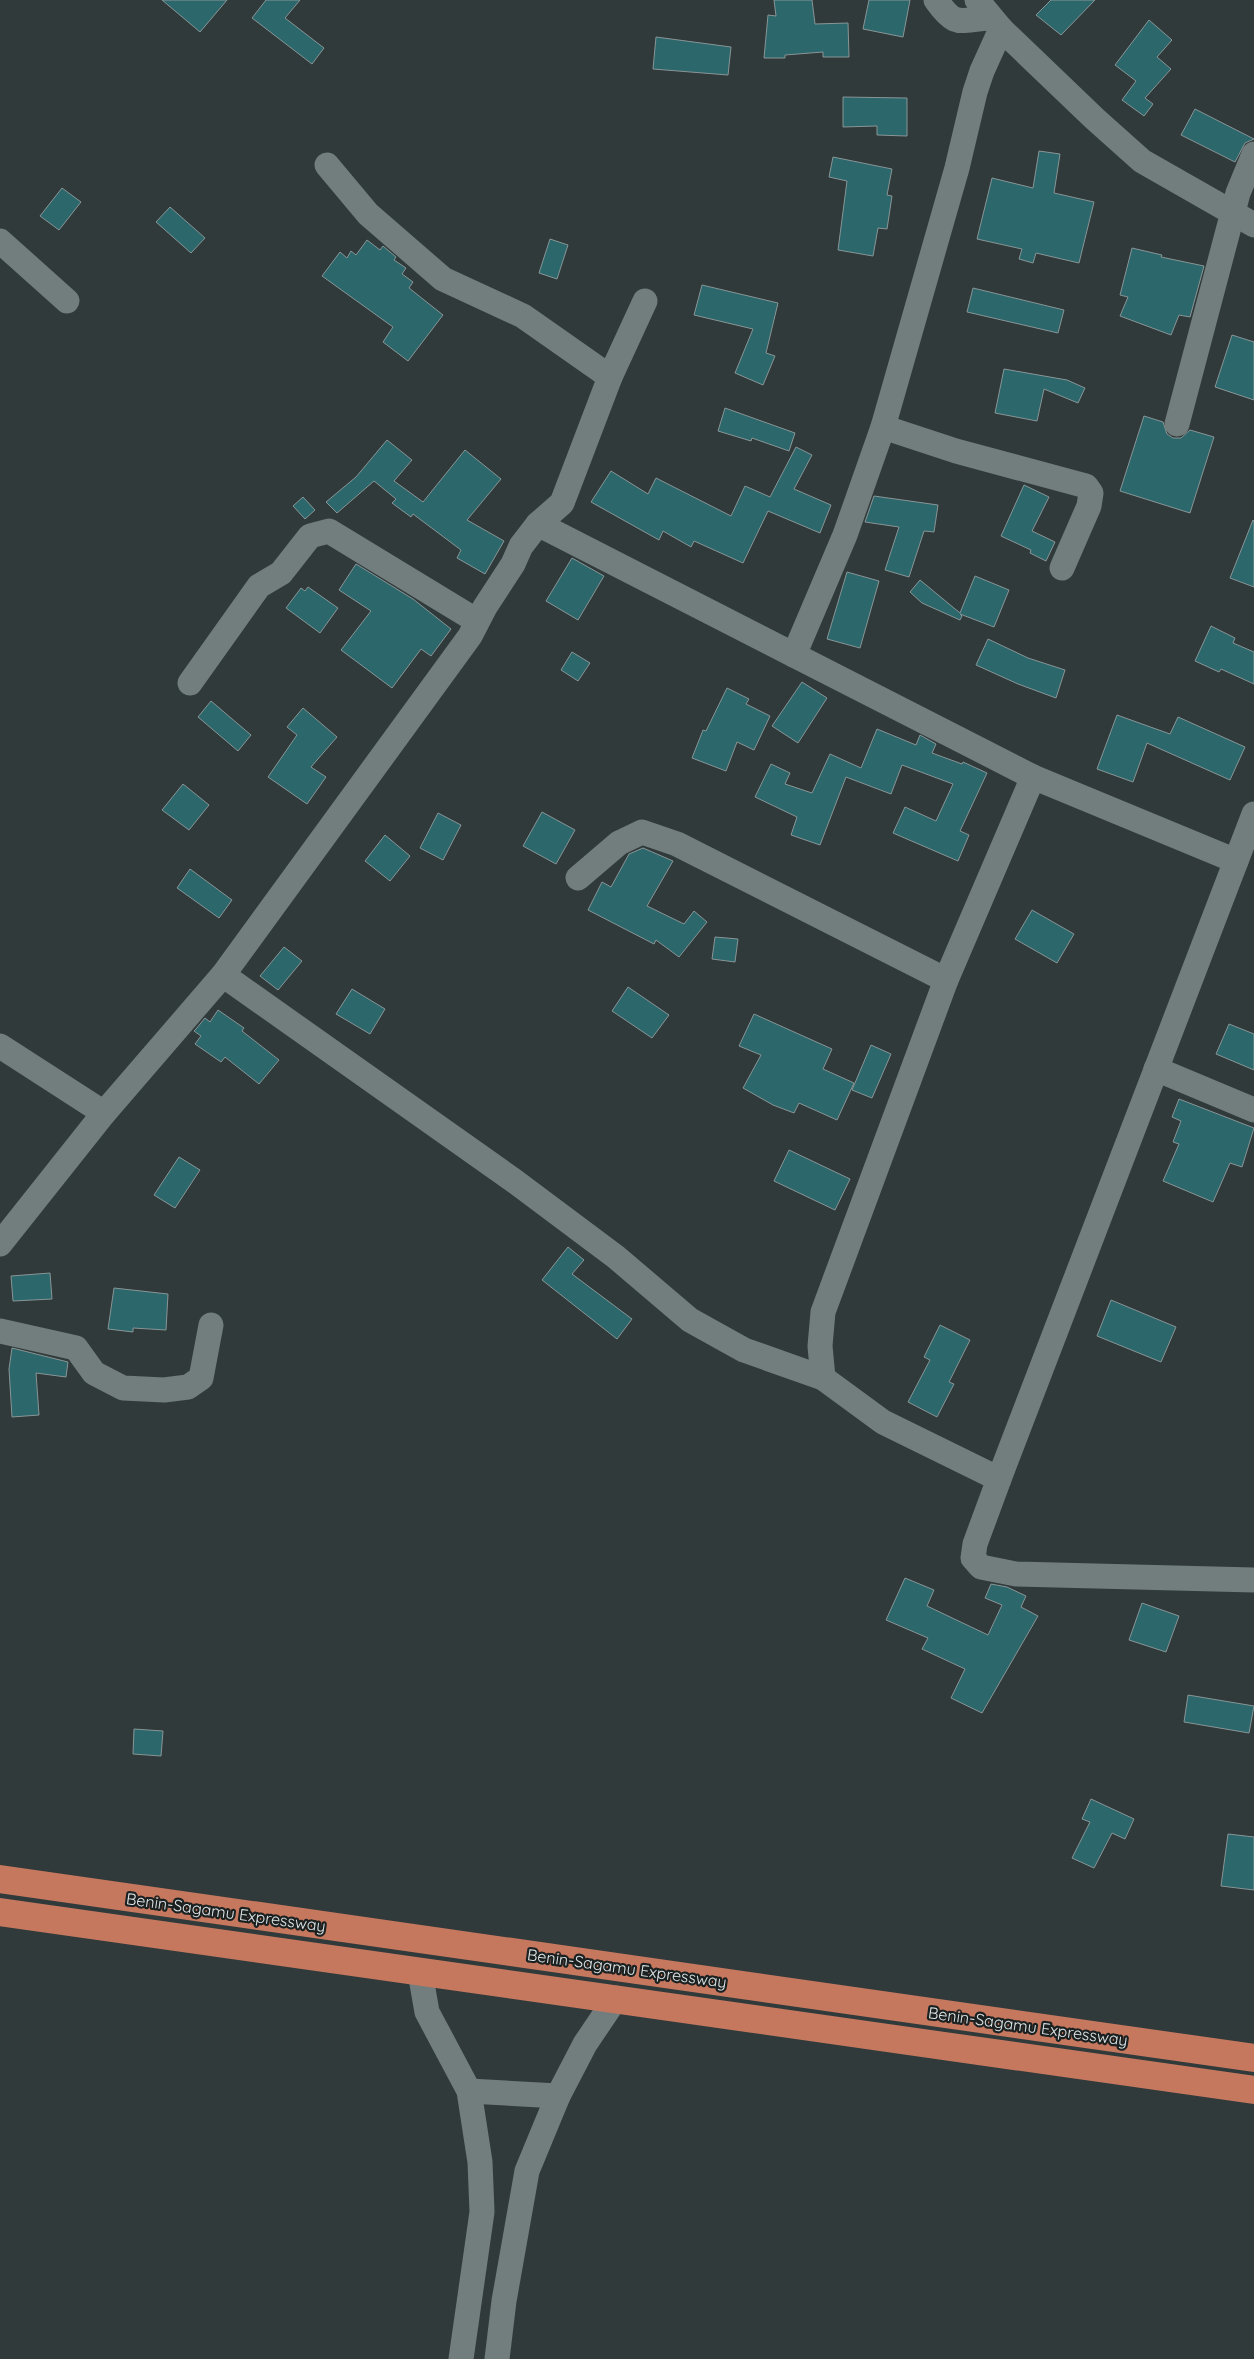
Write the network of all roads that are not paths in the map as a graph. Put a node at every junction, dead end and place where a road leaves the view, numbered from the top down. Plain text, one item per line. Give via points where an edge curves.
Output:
1 (936, 0) edge
2 (990, 16) edge
3 (1254, 154) edge
4 (326, 165) dead end
5 (1244, 220) edge
6 (0, 241) edge
7 (67, 301) dead end
8 (645, 301) dead end
9 (610, 377) junction
10 (1177, 424) dead end
11 (883, 427) junction
12 (538, 524) junction
13 (1062, 568) dead end
14 (477, 621) junction
15 (794, 655) junction
16 (190, 683) dead end
17 (1033, 777) junction
18 (1254, 814) edge
19 (1236, 861) junction
20 (578, 878) dead end
21 (223, 975) junction
22 (946, 980) junction
23 (0, 1046) edge
24 (1156, 1069) junction
25 (1254, 1110) edge
26 (104, 1113) junction
27 (0, 1244) edge
28 (211, 1325) dead end
29 (0, 1331) edge
30 (824, 1378) junction
31 (999, 1479) junction
32 (1254, 1580) edge
33 (0, 1879) edge
34 (0, 1912) edge
35 (420, 1972) junction
36 (616, 1998) junction
37 (1254, 2058) edge
38 (1254, 2090) edge
39 (469, 2091) junction
40 (558, 2096) junction
41 (471, 2298) junction
42 (504, 2300) junction
43 (461, 2359) edge
44 (497, 2359) edge

1 - 2 street via 954,20
2 - 5 street via 1142,161
2 - 11 street via 982,71 957,168
3 - 5 street via 1240,186
4 - 9 street via 368,214 443,279 523,316
5 - 10 street
6 - 7 street
8 - 9 street
9 - 12 street via 562,503
11 - 13 street via 956,451 1086,486 1091,493 1089,506
11 - 15 street via 844,535
12 - 14 street via 521,546
12 - 15 street
14 - 16 street via 329,530 310,536 281,574 259,586
14 - 21 street via 470,636
15 - 17 street
17 - 19 street
17 - 22 street
18 - 19 street
19 - 24 street
20 - 22 street via 619,843 642,832 677,844
21 - 26 street
21 - 30 street via 513,1180 616,1257 690,1320 744,1350
22 - 30 street via 823,1312 820,1346
23 - 26 street
24 - 25 street
24 - 31 street
26 - 27 street
28 - 29 street via 201,1378 188,1388 164,1390 123,1388 94,1372 76,1348
30 - 31 street via 883,1422
31 - 32 street via 973,1558 981,1567 1016,1574
33 - 37 highway, Benin-Sagamu Expressway
34 - 35 highway, Benin-Sagamu Expressway
35 - 36 highway, Benin-Sagamu Expressway
35 - 39 street via 427,2012
36 - 38 highway, Benin-Sagamu Expressway
36 - 40 street
39 - 40 street
39 - 41 street via 480,2162 482,2212
40 - 42 street via 527,2171
41 - 42 street
41 - 43 street
42 - 44 street

